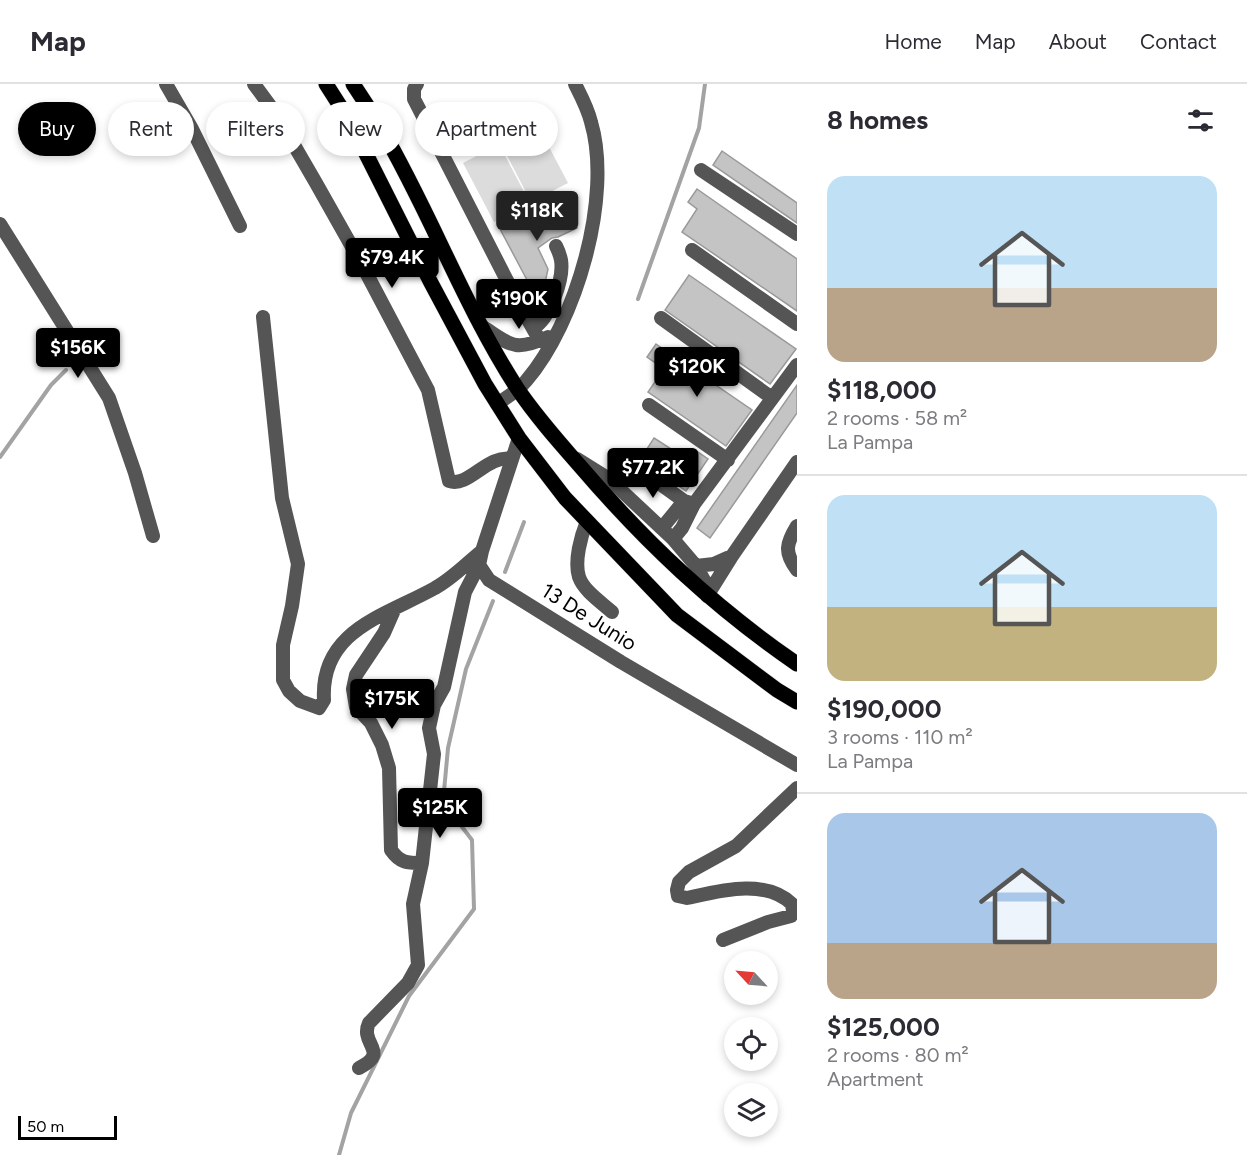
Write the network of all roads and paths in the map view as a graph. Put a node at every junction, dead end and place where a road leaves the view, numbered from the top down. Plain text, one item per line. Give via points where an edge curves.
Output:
1 (166, 84) edge
2 (254, 84) edge
3 (326, 84) edge
4 (353, 84) edge
5 (417, 84) edge
6 (575, 84) edge
7 (701, 170) dead end
8 (0, 224) edge
9 (240, 226) dead end
10 (797, 234) edge
11 (436, 236) junction
12 (556, 246) dead end
13 (414, 249) junction
14 (692, 250) dead end
15 (560, 276) junction
16 (575, 290) junction
17 (263, 317) dead end
18 (661, 318) dead end
19 (797, 324) edge
20 (480, 325) junction
21 (533, 328) junction
22 (558, 333) junction
23 (540, 341) junction
24 (797, 365) edge
25 (518, 389) junction
26 (772, 398) junction
27 (497, 404) junction
28 (649, 405) dead end
29 (519, 438) junction
30 (570, 454) junction
31 (512, 459) junction
32 (728, 460) junction
33 (797, 462) edge
34 (652, 478) dead end
35 (689, 503) junction
36 (587, 521) junction
37 (797, 526) edge
38 (662, 528) junction
39 (153, 536) dead end
40 (673, 539) junction
41 (732, 556) junction
42 (481, 558) junction
43 (696, 566) junction
44 (797, 570) edge
45 (709, 594) junction
46 (395, 608) junction
47 (612, 612) dead end
48 (797, 664) edge
49 (797, 702) edge
50 (797, 765) edge
51 (797, 788) edge
52 (422, 863) junction
53 (723, 940) dead end
54 (359, 1068) dead end

1 - 9 street
2 - 31 street via 316,183 428,390 449,481 460,482 498,459
3 - 13 main road via 350,120
4 - 11 main road via 383,131
5 - 21 street via 414,99
6 - 16 street via 592,123 598,200
7 - 10 street
8 - 39 street via 109,398
11 - 13 main road
11 - 20 main road
12 - 15 street via 561,260
13 - 27 main road
14 - 19 street
15 - 16 street
15 - 21 street via 550,308
16 - 22 street
17 - 46 street via 282,498 298,564 283,645 284,680 289,691 300,701 319,708 333,654 353,632
18 - 26 street
20 - 23 street via 514,345
20 - 25 main road
21 - 23 street
22 - 23 street
22 - 25 street
24 - 26 street
25 - 27 street
25 - 30 main road
26 - 32 street
27 - 29 main road
28 - 32 street
29 - 31 street
29 - 36 main road
30 - 38 street via 609,479
30 - 45 main road via 623,516
31 - 42 street
32 - 35 street
33 - 41 street
34 - 35 street
35 - 38 street
35 - 40 street via 682,528
36 - 47 street via 578,558 579,577
36 - 49 main road via 677,615
37 - 44 street via 788,541 788,554
38 - 40 street
40 - 43 street
41 - 43 street
41 - 45 street
42 - 46 street
42 - 50 street, 13 De Junio via 489,580
42 - 52 street via 465,592 444,687 434,705 429,728 434,754
43 - 45 street
45 - 48 main road via 753,633
46 - 52 street via 384,633 358,670 353,689 356,707 371,723 389,768 391,850 405,863
51 - 53 street via 736,846 689,872 679,882 678,896 687,898 749,888 776,894 792,904 791,916
52 - 54 street via 413,904 418,965 408,982 369,1023 367,1032 374,1058

